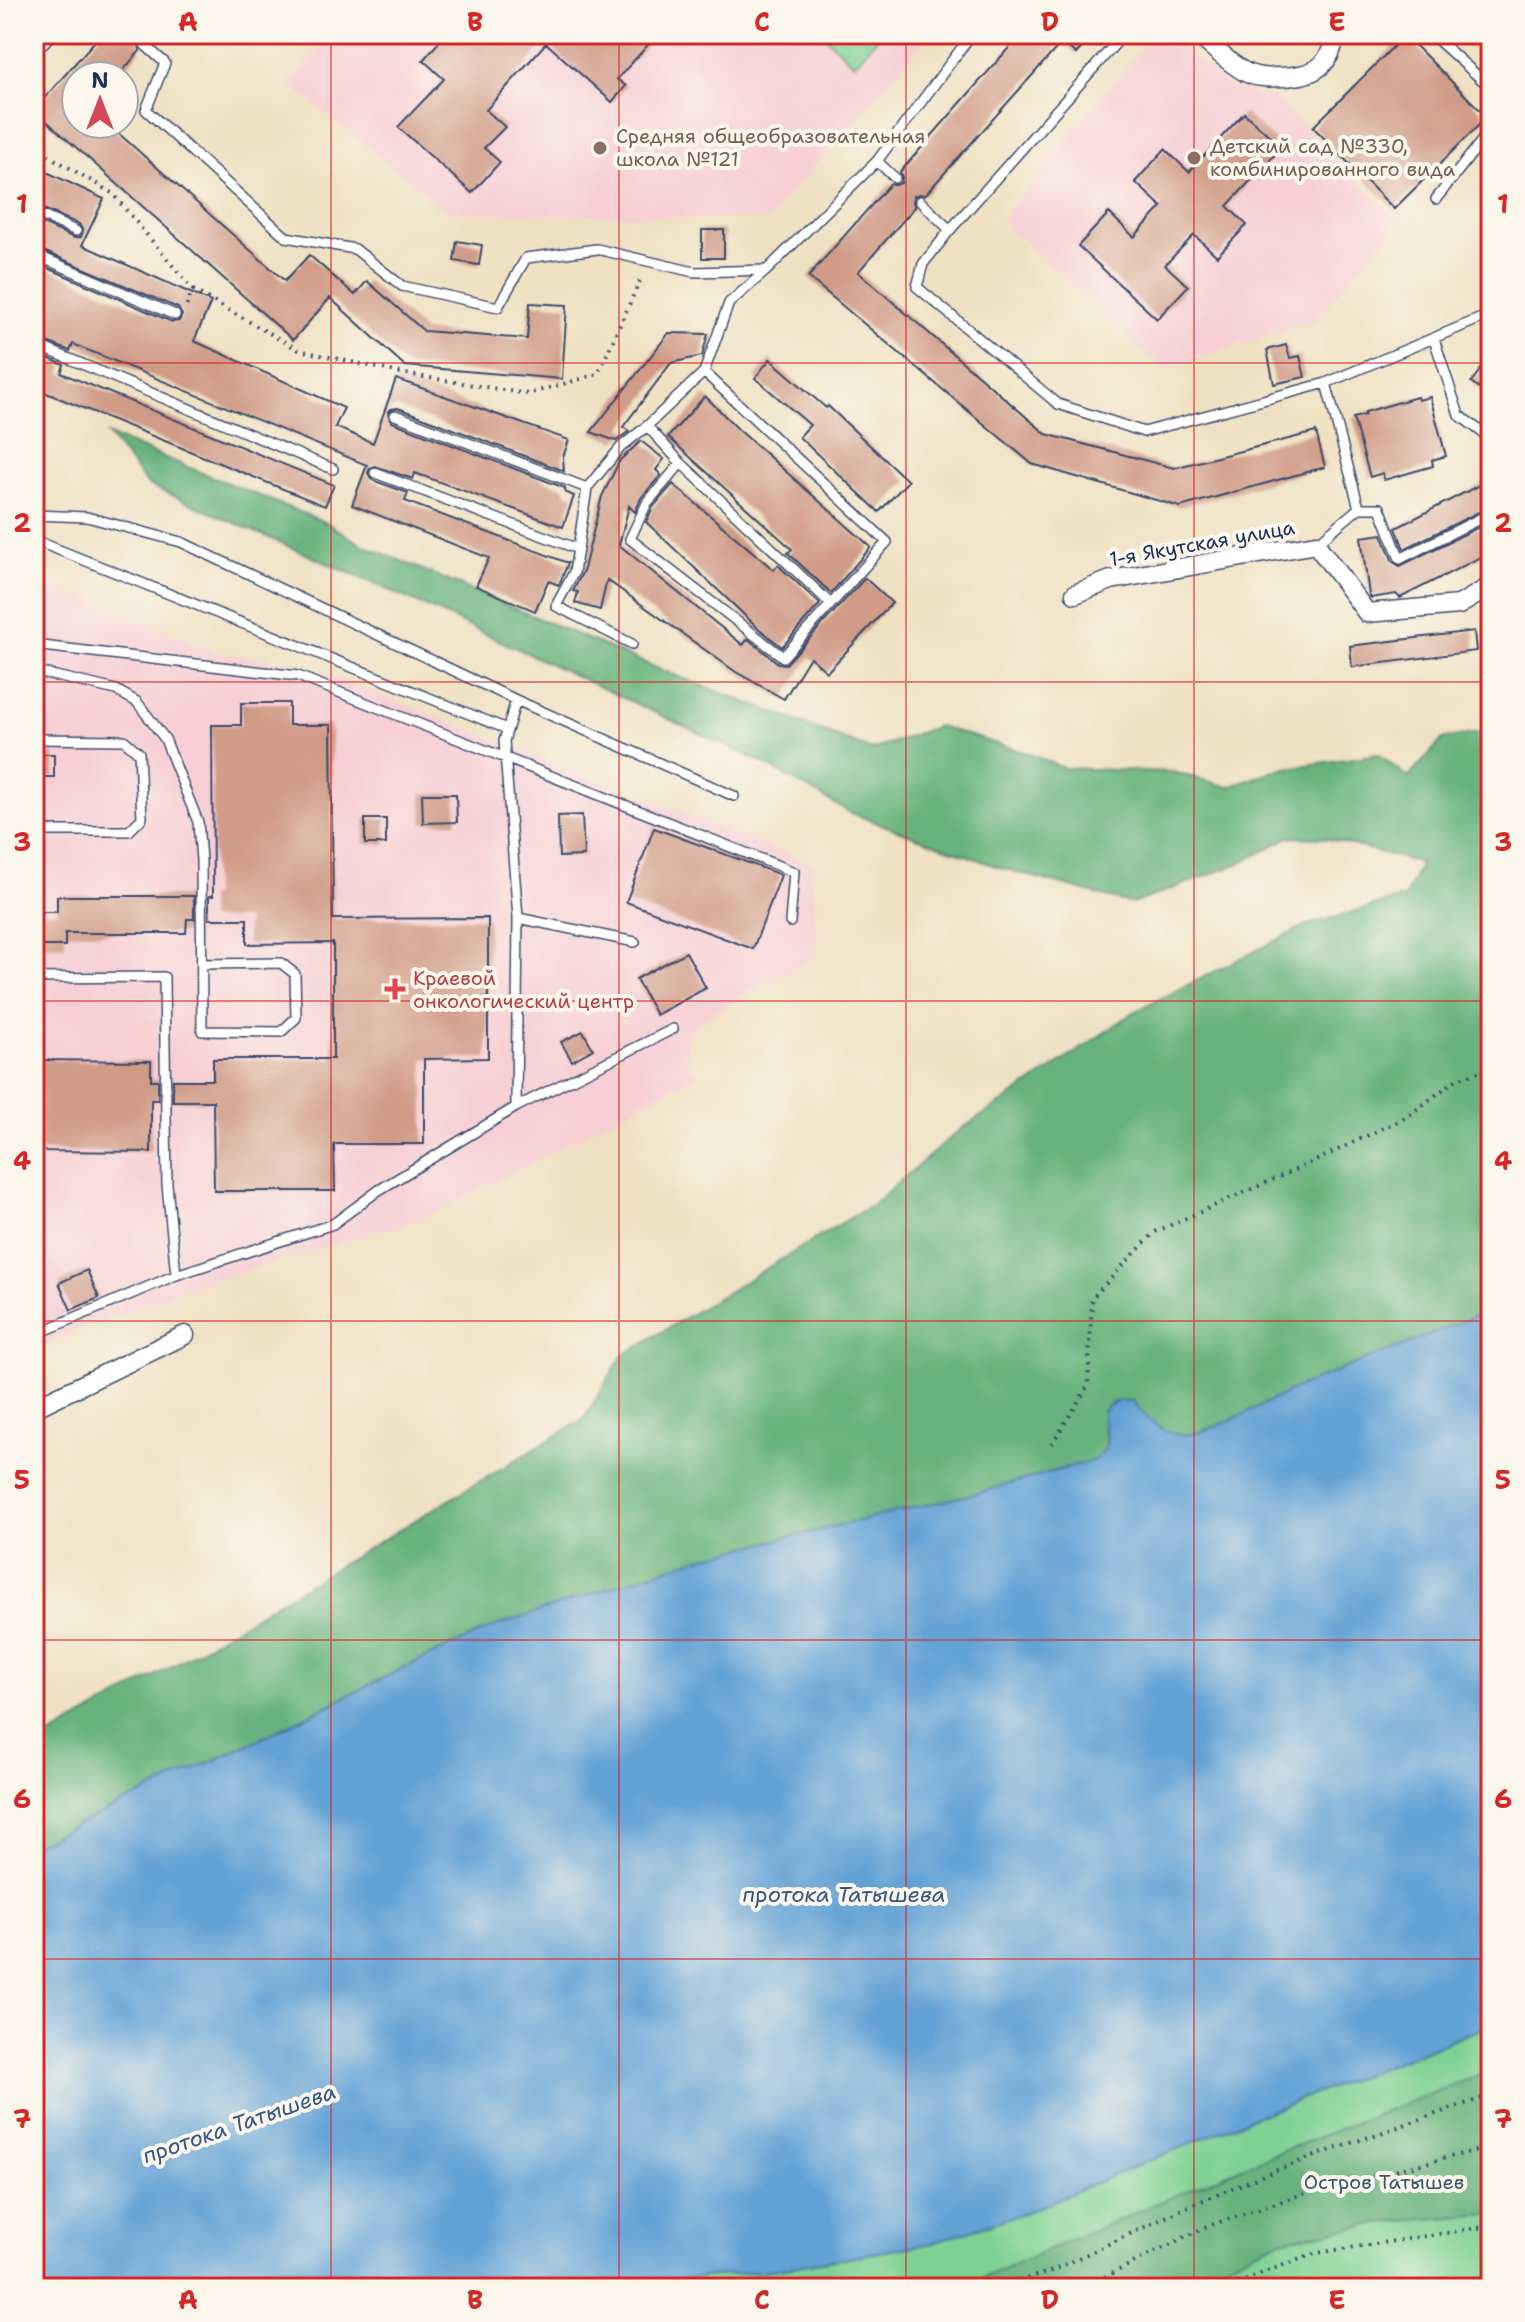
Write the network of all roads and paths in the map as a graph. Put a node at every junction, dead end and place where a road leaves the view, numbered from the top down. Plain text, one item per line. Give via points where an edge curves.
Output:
1 (52, 34) edge
2 (972, 34) edge
3 (1124, 34) edge
4 (1197, 34) edge
5 (1372, 34) edge
6 (1431, 34) edge
7 (1334, 38) edge
8 (1213, 40) edge
9 (145, 45) dead end
10 (34, 53) edge
11 (1491, 88) edge
12 (1491, 129) edge
13 (34, 147) edge
14 (877, 161) junction
15 (895, 178) dead end
16 (1436, 199) dead end
17 (920, 201) dead end
18 (34, 212) edge
19 (950, 230) junction
20 (76, 231) dead end
21 (34, 254) edge
22 (767, 270) junction
23 (642, 276) dead end
24 (193, 290) junction
25 (1491, 314) edge
26 (175, 315) joint
27 (1434, 339) junction
28 (34, 344) edge
29 (704, 372) junction
30 (1326, 383) junction
31 (395, 415) dead end
32 (647, 426) junction
33 (1491, 439) edge
34 (681, 463) junction
35 (333, 469) dead end
36 (375, 473) dead end
37 (587, 488) junction
38 (1359, 508) junction
39 (1491, 513) edge
40 (34, 515) edge
41 (34, 540) edge
42 (1316, 544) junction
43 (578, 549) junction
44 (1491, 586) edge
45 (1075, 594) dead end
46 (831, 604) junction
47 (632, 644) dead end
48 (34, 645) edge
49 (34, 671) edge
50 (516, 700) junction
51 (507, 729) junction
52 (34, 739) edge
53 (505, 760) junction
54 (734, 796) dead end
55 (34, 831) edge
56 (518, 918) junction
57 (790, 922) dead end
58 (635, 942) dead end
59 (202, 964) junction
60 (34, 978) edge
61 (673, 1029) dead end
62 (1491, 1068) edge
63 (516, 1107) junction
64 (176, 1275) junction
65 (34, 1335) edge
66 (185, 1335) dead end
67 (34, 1408) edge
68 (1052, 1444) dead end
69 (1491, 2095) edge
70 (1491, 2147) edge
71 (1491, 2226) edge
72 (996, 2288) edge
73 (1083, 2288) edge
74 (1231, 2288) edge

1 - 10 lane
2 - 14 lane
3 - 19 lane
4 - 8 street
5 - 7 lane
6 - 11 lane
7 - 8 street via 1321,64 1300,78 1243,71
9 - 22 lane via 165,63 146,110 286,237 355,249 402,286 498,307 526,258 597,249 694,272
12 - 16 lane
13 - 24 path via 112,193
14 - 15 lane
14 - 22 lane
17 - 19 lane
18 - 20 lane
19 - 30 lane via 923,264 917,287 1058,404 1144,432
21 - 26 lane
22 - 29 lane via 729,303
23 - 24 path via 598,374 528,394 299,350
24 - 26 path via 184,310
25 - 27 lane
27 - 30 lane
27 - 33 lane via 1459,415
28 - 35 lane
29 - 32 lane
29 - 46 lane via 887,542
30 - 38 lane
31 - 37 lane
32 - 34 lane
32 - 37 lane via 621,447
34 - 46 lane
34 - 46 lane via 647,503 630,539 783,657
36 - 43 lane
37 - 43 lane
38 - 39 lane via 1380,508 1400,559
38 - 42 lane
40 - 50 lane via 87,517 181,542
41 - 51 lane
42 - 44 street, 1-я Якутская улица via 1367,613 1459,605
42 - 45 street, 1-я Якутская улица via 1111,580
43 - 47 lane via 574,572 556,606
48 - 53 lane via 298,676
49 - 59 lane via 116,690 137,702 165,739 198,822
50 - 51 lane
50 - 54 lane
51 - 53 lane
52 - 55 lane via 124,740 139,753 142,818 129,831
53 - 56 lane
53 - 57 lane via 794,872
56 - 58 lane
56 - 63 lane
59 - 59 lane via 202,1031 281,1032 296,1018 295,974 281,963
60 - 64 lane via 164,977 167,1185
61 - 63 lane
62 - 68 path via 1457,1079 1408,1116 1155,1232 1092,1298 1088,1386
63 - 64 lane via 333,1224
64 - 65 lane
66 - 67 street
69 - 72 path via 1256,2178 1049,2272
70 - 73 path via 1315,2190 1219,2223
71 - 74 path via 1317,2253

